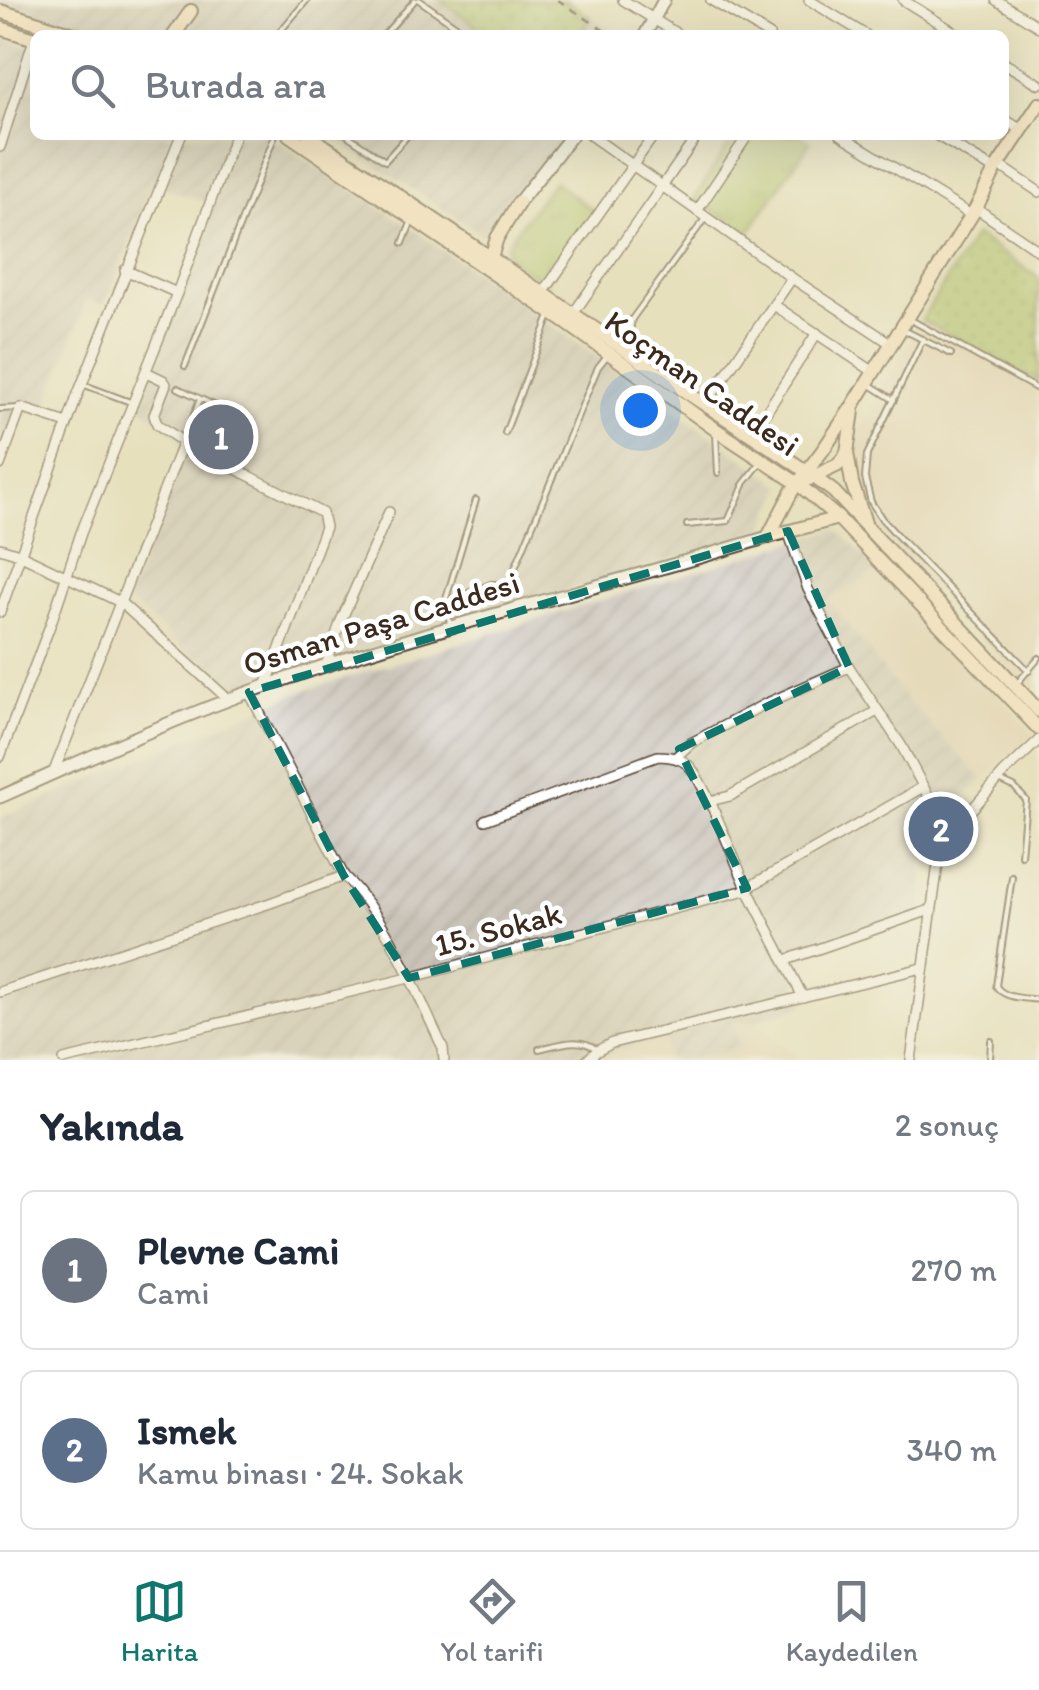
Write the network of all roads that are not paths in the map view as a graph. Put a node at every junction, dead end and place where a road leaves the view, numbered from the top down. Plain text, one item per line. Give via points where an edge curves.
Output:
1 (307, 0) edge
2 (417, 0) edge
3 (624, 0) edge
4 (664, 0) edge
5 (711, 0) edge
6 (809, 0) edge
7 (903, 0) edge
8 (996, 0) edge
9 (191, 4) edge
10 (0, 11) edge
11 (653, 19) junction
12 (1039, 27) edge
13 (0, 28) edge
14 (61, 30) edge
15 (177, 30) edge
16 (186, 30) edge
17 (281, 30) edge
18 (389, 30) edge
19 (462, 30) edge
20 (648, 30) edge
21 (670, 30) edge
22 (762, 30) edge
23 (858, 30) edge
24 (952, 30) edge
25 (30, 37) edge
26 (30, 54) edge
27 (1009, 66) edge
28 (1039, 84) edge
29 (1039, 104) edge
30 (1009, 121) edge
31 (1024, 126) junction
32 (1039, 131) edge
33 (179, 140) edge
34 (232, 140) edge
35 (273, 140) edge
36 (296, 140) edge
37 (316, 140) edge
38 (354, 140) edge
39 (404, 140) edge
40 (568, 140) edge
41 (597, 140) edge
42 (650, 140) edge
43 (694, 140) edge
44 (745, 140) edge
45 (850, 140) edge
46 (946, 140) edge
47 (0, 147) edge
48 (632, 165) junction
49 (997, 167) junction
50 (662, 186) junction
51 (1039, 192) edge
52 (518, 202) junction
53 (973, 212) junction
54 (702, 214) junction
55 (413, 218) junction
56 (403, 243) dead end
57 (470, 243) junction
58 (1039, 250) edge
59 (490, 256) junction
60 (126, 270) junction
61 (500, 278) junction
62 (792, 278) junction
63 (178, 292) junction
64 (543, 293) junction
65 (774, 305) junction
66 (551, 312) junction
67 (574, 314) junction
68 (903, 323) junction
69 (630, 332) dead end
70 (818, 333) junction
71 (923, 339) junction
72 (890, 343) junction
73 (610, 354) junction
74 (950, 354) dead end
75 (185, 366) dead end
76 (146, 372) junction
77 (871, 377) junction
78 (82, 384) junction
79 (178, 388) dead end
80 (1039, 390) edge
81 (200, 399) junction
82 (894, 400) junction
83 (133, 402) junction
84 (854, 404) junction
85 (705, 405) junction
86 (21, 408) junction
87 (0, 409) edge
88 (67, 424) junction
89 (715, 429) junction
90 (505, 433) dead end
91 (751, 436) junction
92 (249, 437) dead end
93 (183, 442) junction
94 (193, 447) junction
95 (847, 453) junction
96 (762, 460) junction
97 (0, 465) edge
98 (718, 473) dead end
99 (811, 474) junction
100 (797, 483) junction
101 (476, 500) dead end
102 (389, 512) dead end
103 (838, 518) junction
104 (687, 524) dead end
105 (866, 527) junction
106 (788, 532) junction
107 (768, 537) junction
108 (0, 548) edge
109 (19, 554) junction
110 (67, 576) junction
111 (500, 584) dead end
112 (517, 586) dead end
113 (120, 602) junction
114 (445, 602) junction
115 (0, 612) edge
116 (451, 628) junction
117 (1039, 658) edge
118 (326, 666) junction
119 (849, 666) junction
120 (1028, 671) junction
121 (266, 686) junction
122 (1016, 686) junction
123 (249, 692) junction
124 (229, 700) junction
125 (877, 711) junction
126 (1039, 711) edge
127 (1039, 729) edge
128 (1039, 740) edge
129 (676, 756) junction
130 (0, 757) edge
131 (53, 774) junction
132 (998, 780) junction
133 (923, 787) junction
134 (0, 797) edge
135 (710, 801) junction
136 (485, 820) dead end
137 (949, 836) junction
138 (1020, 856) dead end
139 (344, 876) junction
140 (1012, 877) dead end
141 (747, 888) junction
142 (930, 910) junction
143 (786, 960) junction
144 (922, 968) junction
145 (409, 978) junction
146 (0, 992) edge
147 (803, 997) junction
148 (1039, 1000) edge
149 (992, 1041) dead end
150 (539, 1049) dead end
151 (597, 1051) junction
152 (64, 1060) edge
153 (444, 1060) edge
154 (587, 1060) edge
155 (911, 1060) edge
156 (990, 1060) edge

1 - 17 lane
2 - 18 lane
2 - 19 lane
3 - 11 street
4 - 11 street
5 - 22 street
6 - 23 street
7 - 24 street
8 - 12 street
9 - 15 main road
9 - 16 main road
10 - 14 main road
11 - 20 street
11 - 21 street
13 - 25 main road
26 - 47 street
27 - 28 street
29 - 31 main road
30 - 31 street
31 - 32 street
31 - 49 main road
33 - 60 street
34 - 63 street
35 - 75 lane
36 - 55 main road, Koçman Caddesi
37 - 57 main road, Koçman Caddesi
38 - 39 lane via 385,161
40 - 52 street
41 - 48 street
42 - 48 street
43 - 50 street
44 - 54 street
45 - 53 street
46 - 49 street
48 - 50 street
48 - 64 street
49 - 51 street
49 - 53 main road
50 - 54 street
50 - 67 street
52 - 57 main road via 485,240
52 - 59 main road
53 - 58 street
53 - 68 main road
54 - 62 street
54 - 69 lane via 632,319
55 - 56 lane
55 - 61 main road, Koçman Caddesi
57 - 59 main road, Koçman Caddesi
59 - 61 main road
59 - 64 main road, Koçman Caddesi
60 - 63 street
60 - 78 street
61 - 66 main road, Koçman Caddesi
62 - 65 street
62 - 72 street
63 - 76 street
64 - 67 main road, Koçman Caddesi
65 - 70 street
65 - 85 street
66 - 73 main road, Koçman Caddesi
66 - 90 lane
67 - 85 main road, Koçman Caddesi
68 - 71 lane
68 - 72 main road
68 - 80 lane
70 - 77 street
70 - 91 street
71 - 74 lane
71 - 82 lane
72 - 77 main road
73 - 89 main road, Koçman Caddesi
73 - 112 lane via 598,368 514,568
76 - 83 street
76 - 93 street via 166,384 157,424
77 - 82 lane
77 - 84 main road
78 - 83 lane
78 - 88 street
79 - 81 lane
81 - 92 lane via 243,420
81 - 94 lane
82 - 120 lane via 867,455 871,502
83 - 110 street
84 - 95 main road
84 - 99 main road
85 - 91 main road, Koçman Caddesi
86 - 87 lane
86 - 88 street
86 - 97 street
88 - 109 street
89 - 96 main road, Koçman Caddesi
89 - 98 lane
91 - 99 main road, Koçman Caddesi
93 - 94 street
93 - 113 street
94 - 121 street via 322,513 324,527
95 - 99 main road via 838,465
95 - 105 main road
96 - 100 main road, Koçman Caddesi
96 - 104 lane via 728,521
99 - 100 main road
99 - 105 main road, Koçman Caddesi
100 - 103 main road, Koçman Caddesi
100 - 107 main road
101 - 114 lane
102 - 118 street
103 - 106 main road, Osman Paşa Caddesi
103 - 127 main road, Koçman Caddesi
105 - 122 main road, Koçman Caddesi
106 - 107 main road, Osman Paşa Caddesi
106 - 119 street via 808,590
107 - 116 street, Osman Paşa Caddesi
108 - 109 street
109 - 110 street
109 - 115 street
110 - 113 street
110 - 130 street
111 - 114 lane
113 - 124 street
113 - 131 street
114 - 116 lane
116 - 118 street, Osman Paşa Caddesi
117 - 120 lane
118 - 121 street, Osman Paşa Caddesi
119 - 125 street
119 - 129 street via 690,743
120 - 122 lane
121 - 123 street, Osman Paşa Caddesi
122 - 126 main road, Koçman Caddesi
123 - 124 street, Osman Paşa Caddesi
123 - 139 street
124 - 131 street, Osman Paşa Caddesi
125 - 133 street
125 - 135 street via 730,796
128 - 132 street
129 - 135 street via 687,762
129 - 136 street via 658,756
131 - 134 street, Osman Paşa Caddesi
132 - 137 street
132 - 138 lane via 1026,800
133 - 137 street
133 - 141 street, 15. Sokak
135 - 141 street
137 - 142 street
139 - 145 street via 377,916
139 - 146 street
140 - 148 lane via 996,986
141 - 143 street
141 - 145 street, 15. Sokak
142 - 143 street
142 - 144 street
143 - 147 street
144 - 147 street
144 - 155 street
145 - 152 street, 15. Sokak
145 - 153 street
147 - 151 street
149 - 156 lane
150 - 151 lane via 580,1041
151 - 154 street

